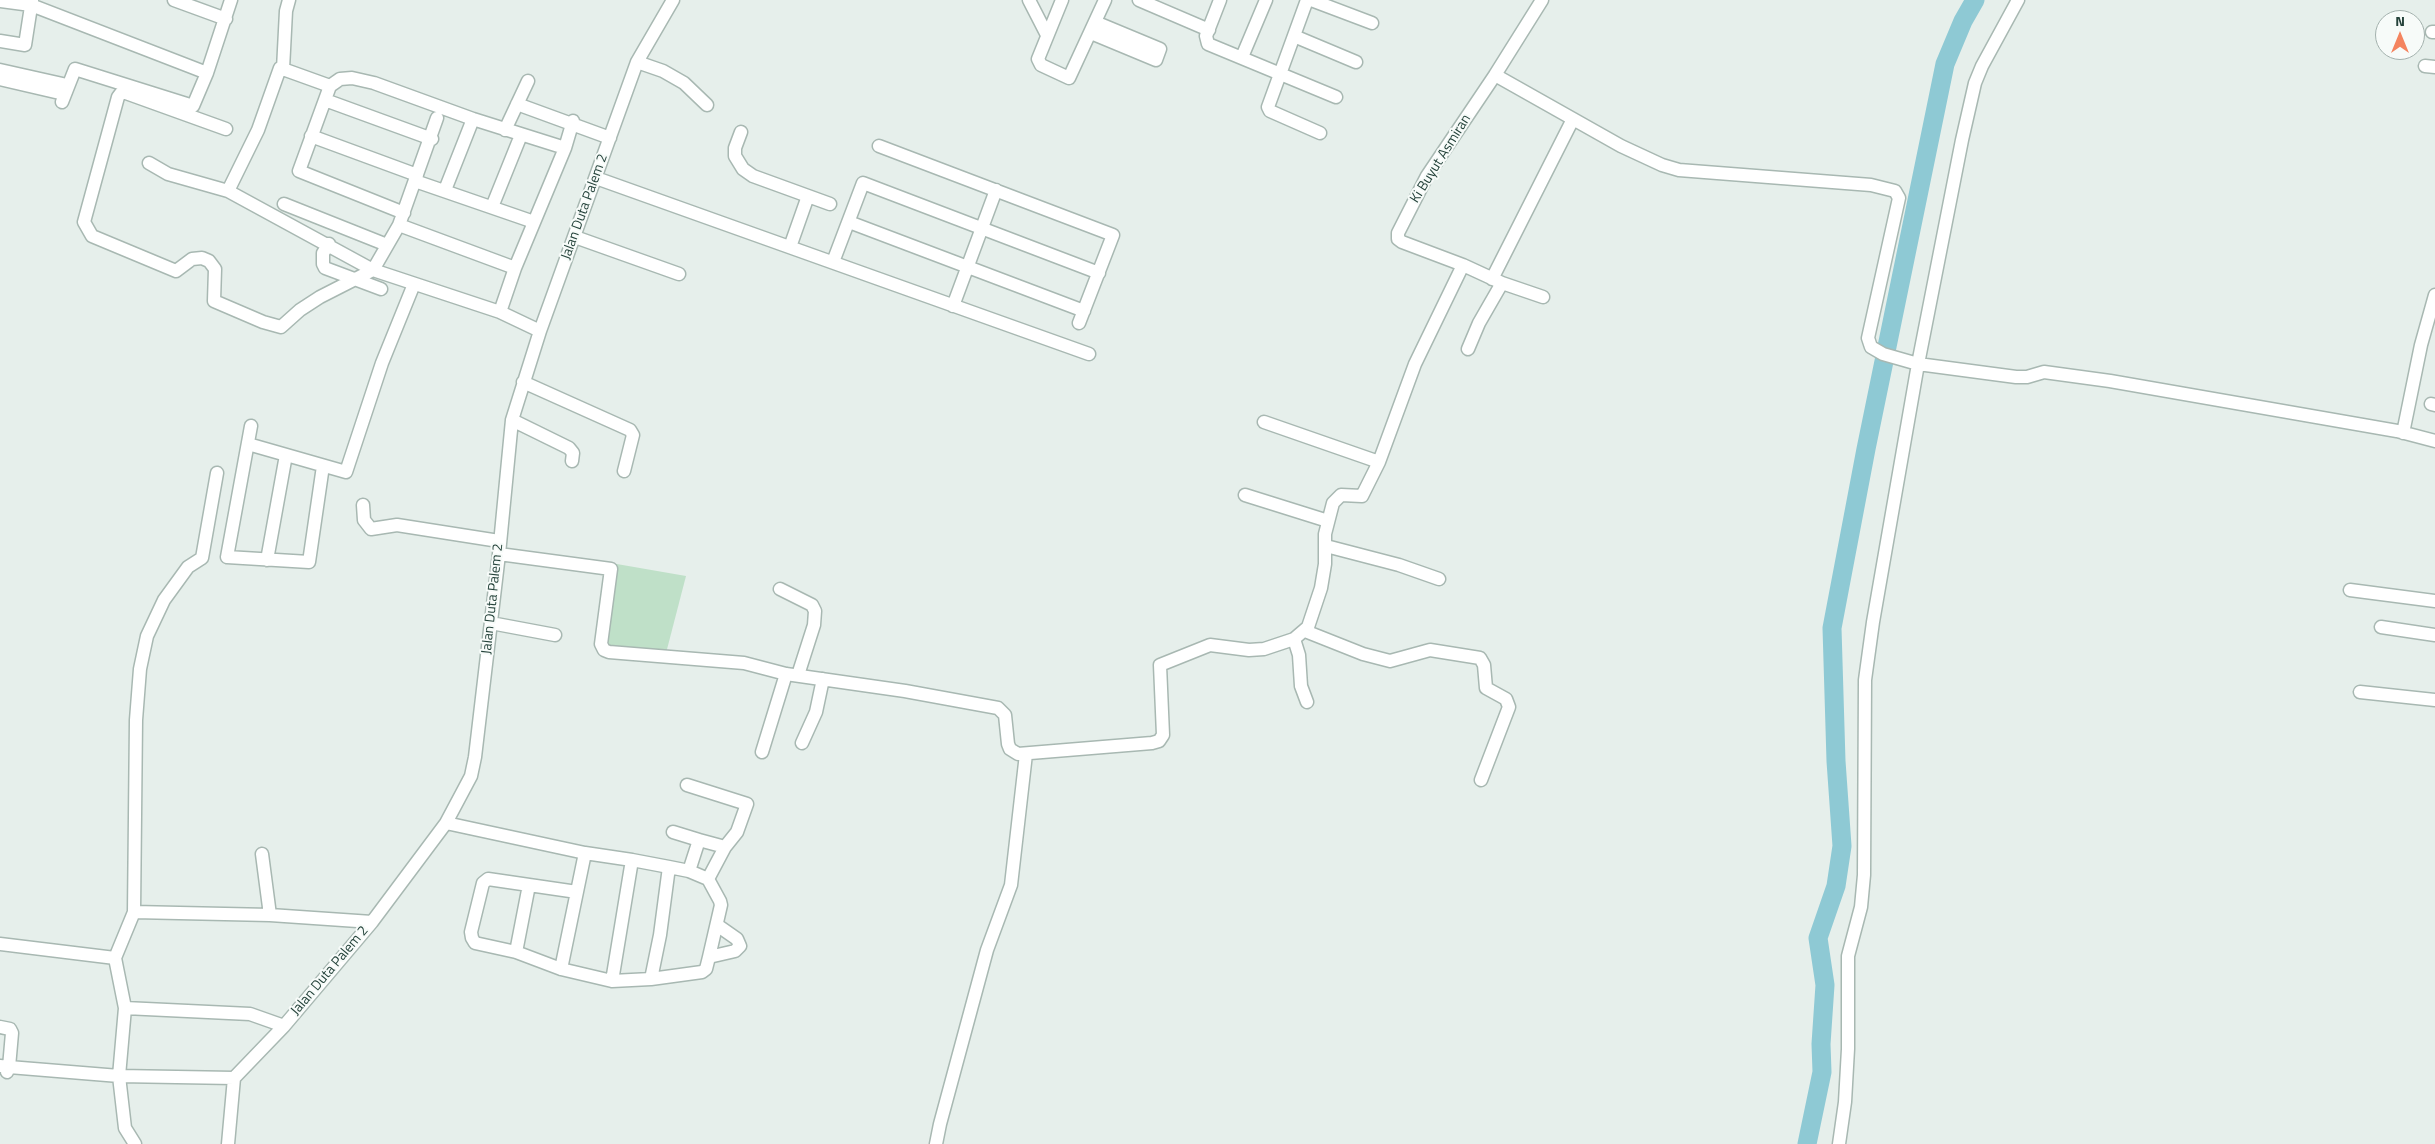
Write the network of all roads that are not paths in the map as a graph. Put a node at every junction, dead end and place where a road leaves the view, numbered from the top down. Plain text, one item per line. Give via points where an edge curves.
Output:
1 (174, 0) edge
2 (230, 0) edge
3 (289, 0) edge
4 (673, 0) edge
5 (1028, 0) edge
6 (1062, 0) edge
7 (1105, 0) edge
8 (1139, 0) edge
9 (1220, 0) edge
10 (1266, 0) edge
11 (1307, 0) edge
12 (1311, 0) edge
13 (1542, 0) edge
14 (2018, 0) edge
15 (0, 1) edge
16 (32, 3) edge
17 (226, 19) junction
18 (1372, 22) dead end
19 (1209, 30) junction
20 (1047, 35) junction
21 (1294, 36) junction
22 (0, 41) edge
23 (1242, 57) junction
24 (637, 62) junction
25 (1356, 62) dead end
26 (283, 69) junction
27 (0, 70) edge
28 (207, 72) junction
29 (1280, 74) junction
30 (1495, 75) junction
31 (0, 79) edge
32 (528, 81) dead end
33 (330, 86) junction
34 (65, 94) junction
35 (1336, 97) dead end
36 (325, 100) junction
37 (518, 104) junction
38 (707, 105) dead end
39 (437, 118) dead end
40 (473, 119) junction
41 (1573, 120) junction
42 (573, 122) junction
43 (226, 129) dead end
44 (505, 130) junction
45 (741, 132) dead end
46 (1320, 133) dead end
47 (521, 135) junction
48 (311, 136) junction
49 (610, 138) junction
50 (432, 139) junction
51 (879, 146) dead end
52 (565, 148) junction
53 (149, 163) dead end
54 (416, 178) junction
55 (596, 178) junction
56 (445, 190) junction
57 (996, 190) junction
58 (228, 191) junction
59 (808, 196) junction
60 (284, 204) dead end
61 (830, 204) dead end
62 (492, 206) junction
63 (401, 219) junction
64 (534, 222) junction
65 (848, 222) junction
66 (982, 228) junction
67 (575, 237) junction
68 (329, 244) junction
69 (387, 245) junction
70 (790, 247) junction
71 (833, 262) junction
72 (1464, 265) junction
73 (968, 267) junction
74 (515, 268) junction
75 (373, 270) junction
76 (1099, 272) junction
77 (679, 274) dead end
78 (352, 280) junction
79 (1497, 281) junction
80 (414, 284) junction
81 (381, 289) dead end
82 (2435, 295) edge
83 (1543, 297) dead end
84 (953, 306) junction
85 (1084, 311) junction
86 (500, 312) junction
87 (1079, 323) dead end
88 (540, 331) junction
89 (1468, 349) dead end
90 (1089, 354) dead end
91 (1913, 362) junction
92 (523, 382) junction
93 (512, 420) junction
94 (1264, 422) dead end
95 (251, 426) dead end
96 (2403, 433) junction
97 (2435, 441) edge
98 (248, 444) junction
99 (286, 455) junction
100 (572, 461) dead end
101 (1379, 462) junction
102 (323, 466) junction
103 (624, 471) dead end
104 (217, 473) dead end
105 (1245, 495) dead end
106 (363, 505) dead end
107 (1328, 522) junction
108 (1326, 546) junction
109 (499, 547) junction
110 (267, 560) junction
111 (1438, 579) dead end
112 (780, 589) dead end
113 (2350, 590) dead end
114 (2435, 601) edge
115 (491, 623) junction
116 (2381, 627) dead end
117 (1305, 631) junction
118 (555, 635) dead end
119 (2435, 635) edge
120 (1294, 639) junction
121 (792, 675) junction
122 (823, 679) junction
123 (2360, 692) dead end
124 (2435, 700) edge
125 (1307, 702) dead end
126 (802, 743) dead end
127 (762, 752) dead end
128 (1026, 754) junction
129 (1481, 780) dead end
130 (687, 785) dead end
131 (446, 822) junction
132 (673, 832) dead end
133 (699, 840) junction
134 (725, 847) junction
135 (585, 853) junction
136 (262, 854) dead end
137 (632, 860) junction
138 (669, 867) junction
139 (689, 871) junction
140 (708, 878) junction
141 (529, 885) junction
142 (577, 892) junction
143 (134, 912) junction
144 (270, 915) junction
145 (372, 922) junction
146 (717, 925) junction
147 (0, 944) edge
148 (516, 952) junction
149 (709, 957) junction
150 (115, 958) junction
151 (561, 969) junction
152 (651, 979) junction
153 (612, 981) junction
154 (126, 1008) junction
155 (284, 1026) junction
156 (0, 1027) edge
157 (5, 1068) edge
158 (119, 1076) junction
159 (234, 1078) junction
160 (135, 1144) edge
161 (228, 1144) edge
162 (936, 1144) edge
163 (1839, 1144) edge

1 - 17 street
2 - 17 street
3 - 26 street
4 - 24 street, Jalan Duta Palem 2
5 - 20 street
6 - 20 street
7 - 20 street via 1070,78 1038,62
8 - 19 street
9 - 19 street
10 - 23 street
11 - 21 street
12 - 18 street
13 - 30 street, Ki Buyut Asmiran
14 - 91 street via 1975,83
15 - 16 street
16 - 22 street via 25,45
16 - 28 street
17 - 28 street
19 - 23 street via 1208,44
21 - 25 street
21 - 29 street
23 - 29 street
24 - 38 street via 677,79
24 - 49 street, Jalan Duta Palem 2
26 - 33 street
26 - 58 street via 278,70 258,130
27 - 34 street
28 - 34 street via 193,106 75,69
29 - 35 street
29 - 46 street via 1268,110
30 - 41 street
30 - 72 street, Ki Buyut Asmiran via 1427,176 1398,233 1402,242
31 - 34 street
32 - 37 street
33 - 36 street
33 - 40 street via 340,79 362,80
36 - 48 street
36 - 50 street
37 - 42 street
37 - 44 street
39 - 50 street
40 - 44 street
40 - 56 street
41 - 79 street
41 - 91 street via 1621,146 1679,170 1871,186 1896,191 1899,198 1868,338 1871,346 1883,354
42 - 49 street
42 - 52 street
43 - 78 street via 121,93 84,222 87,230 92,236 176,271 192,259 209,261 215,270 214,301 278,327 285,326 300,310
44 - 47 street
45 - 59 street via 735,156 743,169 753,176
47 - 52 street
47 - 62 street
48 - 54 street
48 - 63 street via 300,167 301,173
49 - 55 street, Jalan Duta Palem 2
50 - 54 street
51 - 57 street
52 - 64 street
53 - 58 street via 168,174
54 - 56 street
54 - 63 street
55 - 67 street, Jalan Duta Palem 2
55 - 70 street
56 - 62 street
57 - 66 street
57 - 76 street via 1114,235
58 - 68 street
59 - 61 street
59 - 70 street
60 - 69 street
62 - 64 street
63 - 69 street
63 - 74 street
64 - 74 street
65 - 66 street via 864,183
65 - 71 street
65 - 73 street
66 - 73 street
66 - 76 street
67 - 77 street
67 - 88 street, Jalan Duta Palem 2
68 - 75 street
68 - 78 street via 323,254 324,266
69 - 75 street
70 - 71 street
71 - 84 street
72 - 79 street, Ki Buyut Asmiran
72 - 101 street via 1415,364
73 - 84 street
73 - 85 street
74 - 86 street
75 - 78 street
75 - 80 street
76 - 85 street
78 - 81 street
79 - 83 street, Ki Buyut Asmiran
79 - 89 street
80 - 86 street
80 - 102 street via 382,363 346,472
82 - 96 street
84 - 90 street
85 - 87 street
86 - 88 street
88 - 92 street, Jalan Duta Palem 2
91 - 96 street via 2016,377 2044,372 2110,381
91 - 163 street via 1865,680 1864,874 1861,907 1848,956 1848,1050
92 - 93 street, Jalan Duta Palem 2
92 - 103 street via 630,430 633,435
93 - 100 street via 570,448
93 - 109 street, Jalan Duta Palem 2
94 - 101 street
95 - 98 street
96 - 97 street
98 - 99 street
98 - 110 street via 227,557
99 - 102 street
99 - 110 street
101 - 107 street via 1362,496 1345,494 1336,498
102 - 110 street via 309,562
104 - 143 street via 202,558 188,567 164,600 147,636 140,669 136,720
105 - 107 street
106 - 109 street via 364,520 371,529 397,526
107 - 108 street
108 - 111 street
108 - 117 street via 1318,602 1311,624
109 - 115 street, Jalan Duta Palem 2
109 - 121 street via 611,569 601,637 604,650 744,663
112 - 121 street via 812,605 815,610 814,625
113 - 114 street
115 - 118 street
115 - 131 street, Jalan Duta Palem 2 via 471,776
116 - 119 street
117 - 120 street
117 - 129 street via 1390,661 1430,650 1480,658 1486,688 1506,699 1509,707
120 - 125 street via 1301,686
120 - 128 street via 1258,650 1210,645 1160,665 1164,715 1163,735 1159,741
121 - 122 street
121 - 127 street
122 - 126 street via 816,712
122 - 128 street via 905,690 998,708 1005,715 1010,749
123 - 124 street
128 - 162 street via 1012,885 987,950
130 - 134 street via 747,804 737,832
131 - 135 street
131 - 145 street, Jalan Duta Palem 2
132 - 133 street
133 - 134 street
133 - 139 street
134 - 140 street
135 - 137 street
135 - 142 street
136 - 144 street
137 - 138 street
137 - 153 street
138 - 139 street
138 - 152 street
139 - 140 street
140 - 146 street via 721,905
141 - 142 street
141 - 148 street
141 - 148 street via 493,879 484,882 471,932 476,943
142 - 151 street
143 - 144 street
143 - 150 street
144 - 145 street
145 - 155 street, Jalan Duta Palem 2
146 - 149 street
146 - 149 street via 740,946 735,951
147 - 150 street
148 - 151 street
149 - 152 street via 702,972
150 - 154 street
151 - 153 street
152 - 153 street
154 - 155 street via 250,1014
154 - 158 street
155 - 159 street, Jalan Duta Palem 2
156 - 157 street via 10,1029 12,1033
157 - 158 street
158 - 159 street
158 - 160 street via 126,1128
159 - 161 street

